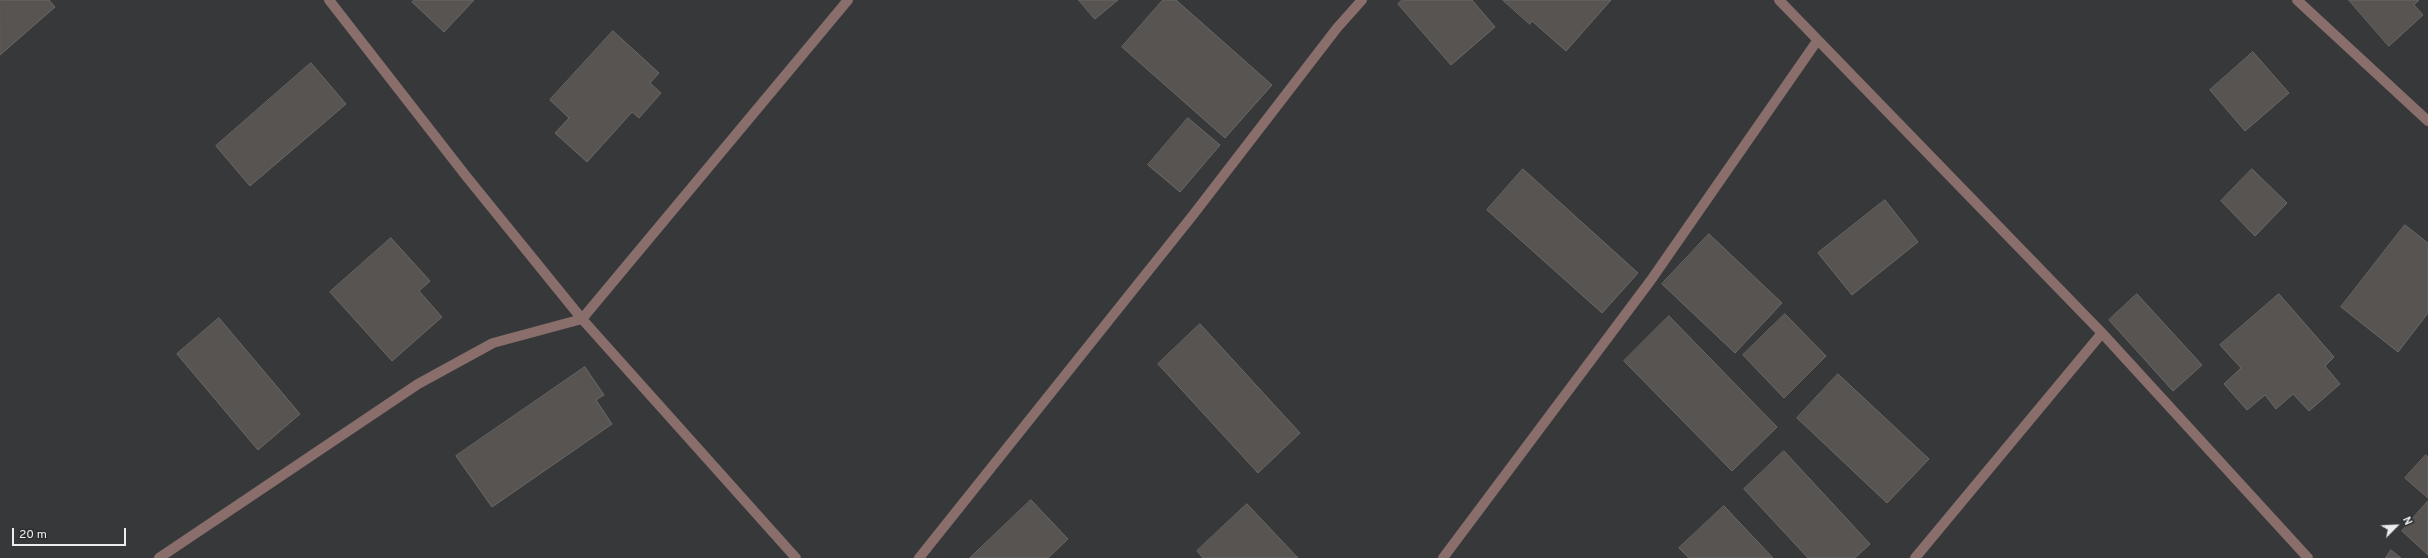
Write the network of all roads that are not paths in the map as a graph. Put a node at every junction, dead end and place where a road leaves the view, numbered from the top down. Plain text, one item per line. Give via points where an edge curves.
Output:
1 (328, 0) edge
2 (848, 0) edge
3 (1362, 0) edge
4 (1779, 0) edge
5 (2297, 0) edge
6 (1818, 41) junction
7 (2428, 122) edge
8 (582, 319) junction
9 (2102, 334) junction
10 (159, 558) edge
11 (796, 558) edge
12 (919, 558) edge
13 (1443, 558) edge
14 (1915, 558) edge
15 (2308, 558) edge

1 - 8 street
2 - 8 street
3 - 12 street via 1337,28 1193,215
4 - 6 street
5 - 7 street
6 - 9 street
6 - 13 street via 1651,280
8 - 10 street via 493,343 418,384
8 - 11 street
9 - 14 street
9 - 15 street

